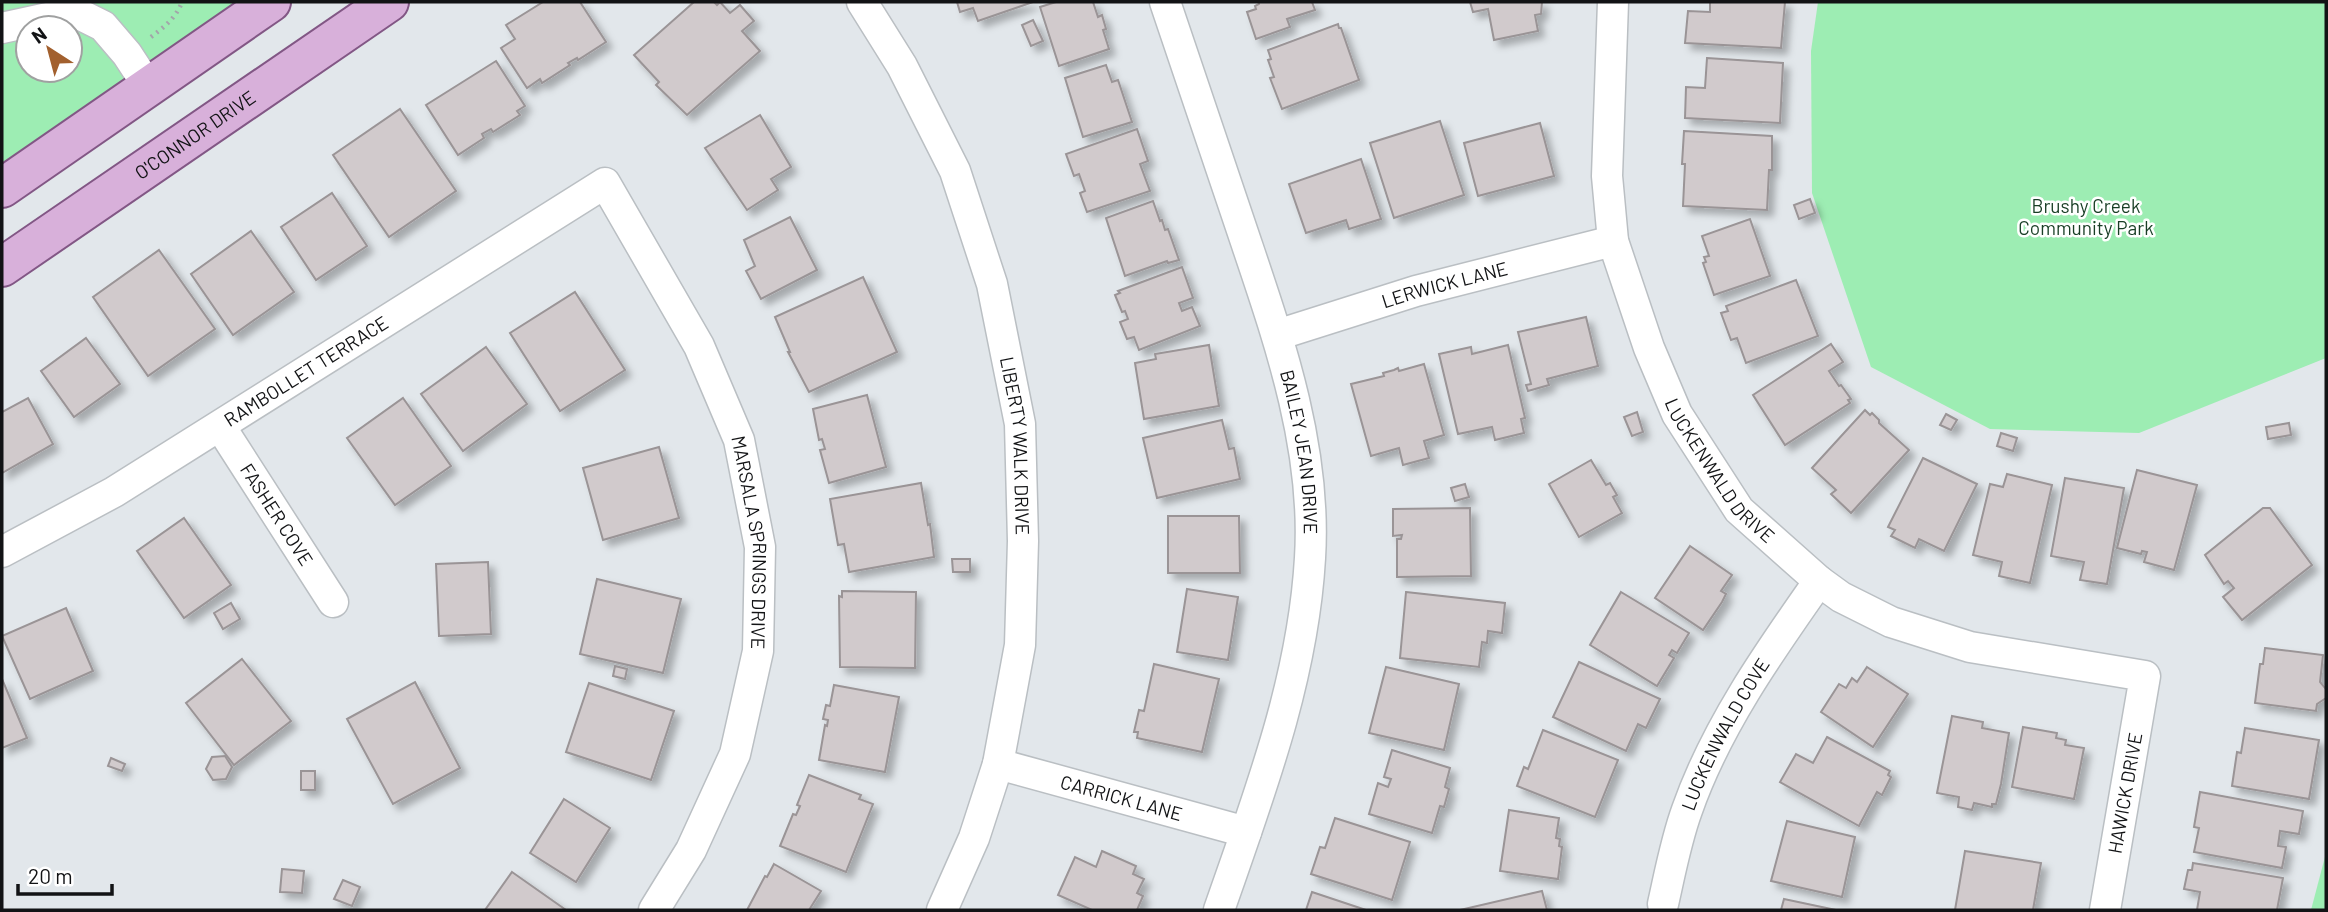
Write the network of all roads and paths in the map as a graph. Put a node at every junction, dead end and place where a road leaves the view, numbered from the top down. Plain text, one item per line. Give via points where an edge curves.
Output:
1 (182, 2) edge
2 (271, 2) edge
3 (389, 2) edge
4 (862, 2) edge
5 (1165, 2) edge
6 (1613, 2) edge
7 (2, 28) edge
8 (142, 44) dead end
9 (148, 86) junction
10 (605, 183) joint
11 (2, 188) edge
12 (1613, 241) junction
13 (2, 267) edge
14 (1278, 335) junction
15 (220, 426) junction
16 (2, 552) edge
17 (1819, 581) junction
18 (333, 602) dead end
19 (2145, 676) joint
20 (998, 764) junction
21 (1246, 832) junction
22 (1663, 904) dead end
23 (654, 910) edge
24 (942, 910) edge
25 (1219, 910) edge
26 (2105, 910) edge

1 - 8 path via 167,25
2 - 9 main road
3 - 13 main road, O'CONNOR DRIVE
4 - 20 street, LIBERTY WALK DRIVE via 902,66 955,171 992,284 1020,424 1020,645
5 - 14 street, BAILEY JEAN DRIVE
6 - 12 street, LUCKENWALD DRIVE via 1607,176
7 - 9 street via 75,12 103,26
9 - 11 main road
10 - 15 street, RAMBOLLET TERRACE
10 - 23 street, MARSALA SPRINGS DRIVE via 699,346 739,440 760,547 758,651 735,754 691,850
12 - 14 street, LERWICK LANE via 1416,292
12 - 17 street, LUCKENWALD DRIVE via 1677,414 1739,510
14 - 21 street, BAILEY JEAN DRIVE via 1298,418 1310,558 1284,718
15 - 16 street, RAMBOLLET TERRACE via 114,492
15 - 18 street, FASHER COVE
17 - 19 street, LUCKENWALD DRIVE via 1891,622 1969,648
17 - 22 street, LUCKENWALD COVE via 1712,751 1686,810
19 - 26 street, HAWICK DRIVE
20 - 21 street, CARRICK LANE
20 - 24 street, LIBERTY WALK DRIVE via 974,838
21 - 25 street, BAILEY JEAN DRIVE

